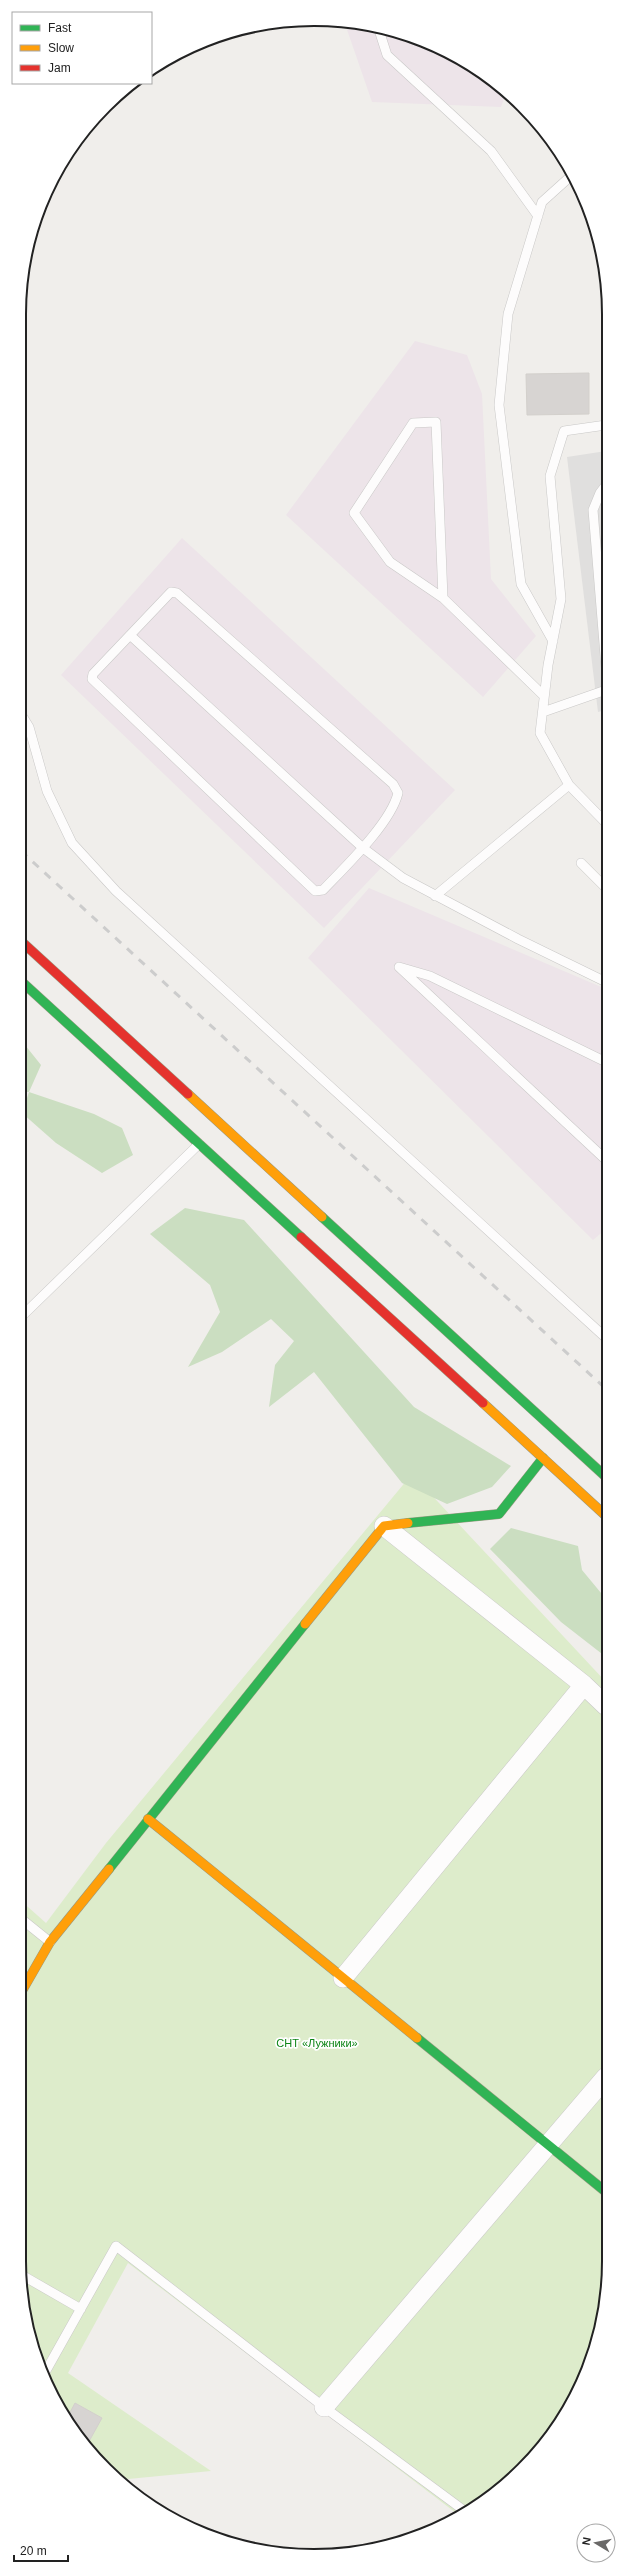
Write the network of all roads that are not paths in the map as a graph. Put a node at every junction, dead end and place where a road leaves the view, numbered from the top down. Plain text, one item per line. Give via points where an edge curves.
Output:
1 (380, 34) edge
2 (568, 179) edge
3 (538, 216) junction
4 (602, 426) edge
5 (602, 490) edge
6 (443, 598) junction
7 (602, 619) edge
8 (130, 635) junction
9 (553, 641) junction
10 (602, 691) edge
11 (544, 696) junction
12 (542, 712) junction
13 (26, 722) edge
14 (569, 785) junction
15 (602, 820) edge
16 (363, 848) junction
17 (581, 863) dead end
18 (602, 884) edge
19 (435, 896) junction
20 (26, 945) edge
21 (602, 980) edge
22 (26, 986) edge
23 (602, 1060) edge
24 (199, 1144) junction
25 (602, 1156) edge
26 (26, 1312) edge
27 (602, 1334) edge
28 (543, 1458) junction
29 (602, 1473) edge
30 (602, 1512) edge
31 (384, 1526) junction
32 (584, 1685) junction
33 (602, 1702) edge
34 (148, 1820) junction
35 (26, 1923) edge
36 (50, 1942) junction
37 (343, 1978) junction
38 (26, 1984) edge
39 (602, 2083) edge
40 (549, 2145) junction
41 (602, 2189) edge
42 (27, 2278) edge
43 (80, 2309) junction
44 (47, 2369) edge
45 (324, 2407) junction
46 (461, 2508) edge

1 - 3 lane via 387,55 491,151
2 - 3 lane via 542,202
3 - 9 lane via 508,314 499,405 521,584
4 - 9 lane via 564,431 550,476 561,599
5 - 7 lane via 593,510
6 - 6 lane via 436,422 413,424 354,513 390,562
6 - 11 lane
8 - 16 lane
8 - 16 lane via 171,592 177,593 392,784 398,793 396,802
8 - 16 lane via 93,674 92,679 315,891 324,890
9 - 11 lane
10 - 12 lane
11 - 12 lane
12 - 14 lane via 540,733
13 - 27 lane via 47,791 72,843 116,891
14 - 15 lane
14 - 19 lane
16 - 19 lane via 403,878
17 - 18 lane
19 - 21 lane
20 - 29 main road
22 - 24 main road
23 - 25 lane via 430,976 399,967
24 - 26 lane
24 - 28 main road
28 - 30 main road
28 - 31 main road via 499,1514
31 - 32 street
31 - 34 main road
32 - 33 street
32 - 37 street
34 - 36 main road
34 - 37 main road
35 - 36 lane
36 - 38 main road
37 - 40 main road
39 - 40 street
40 - 41 main road
40 - 45 street
42 - 43 lane
43 - 44 lane
43 - 45 lane via 116,2246
45 - 46 lane

